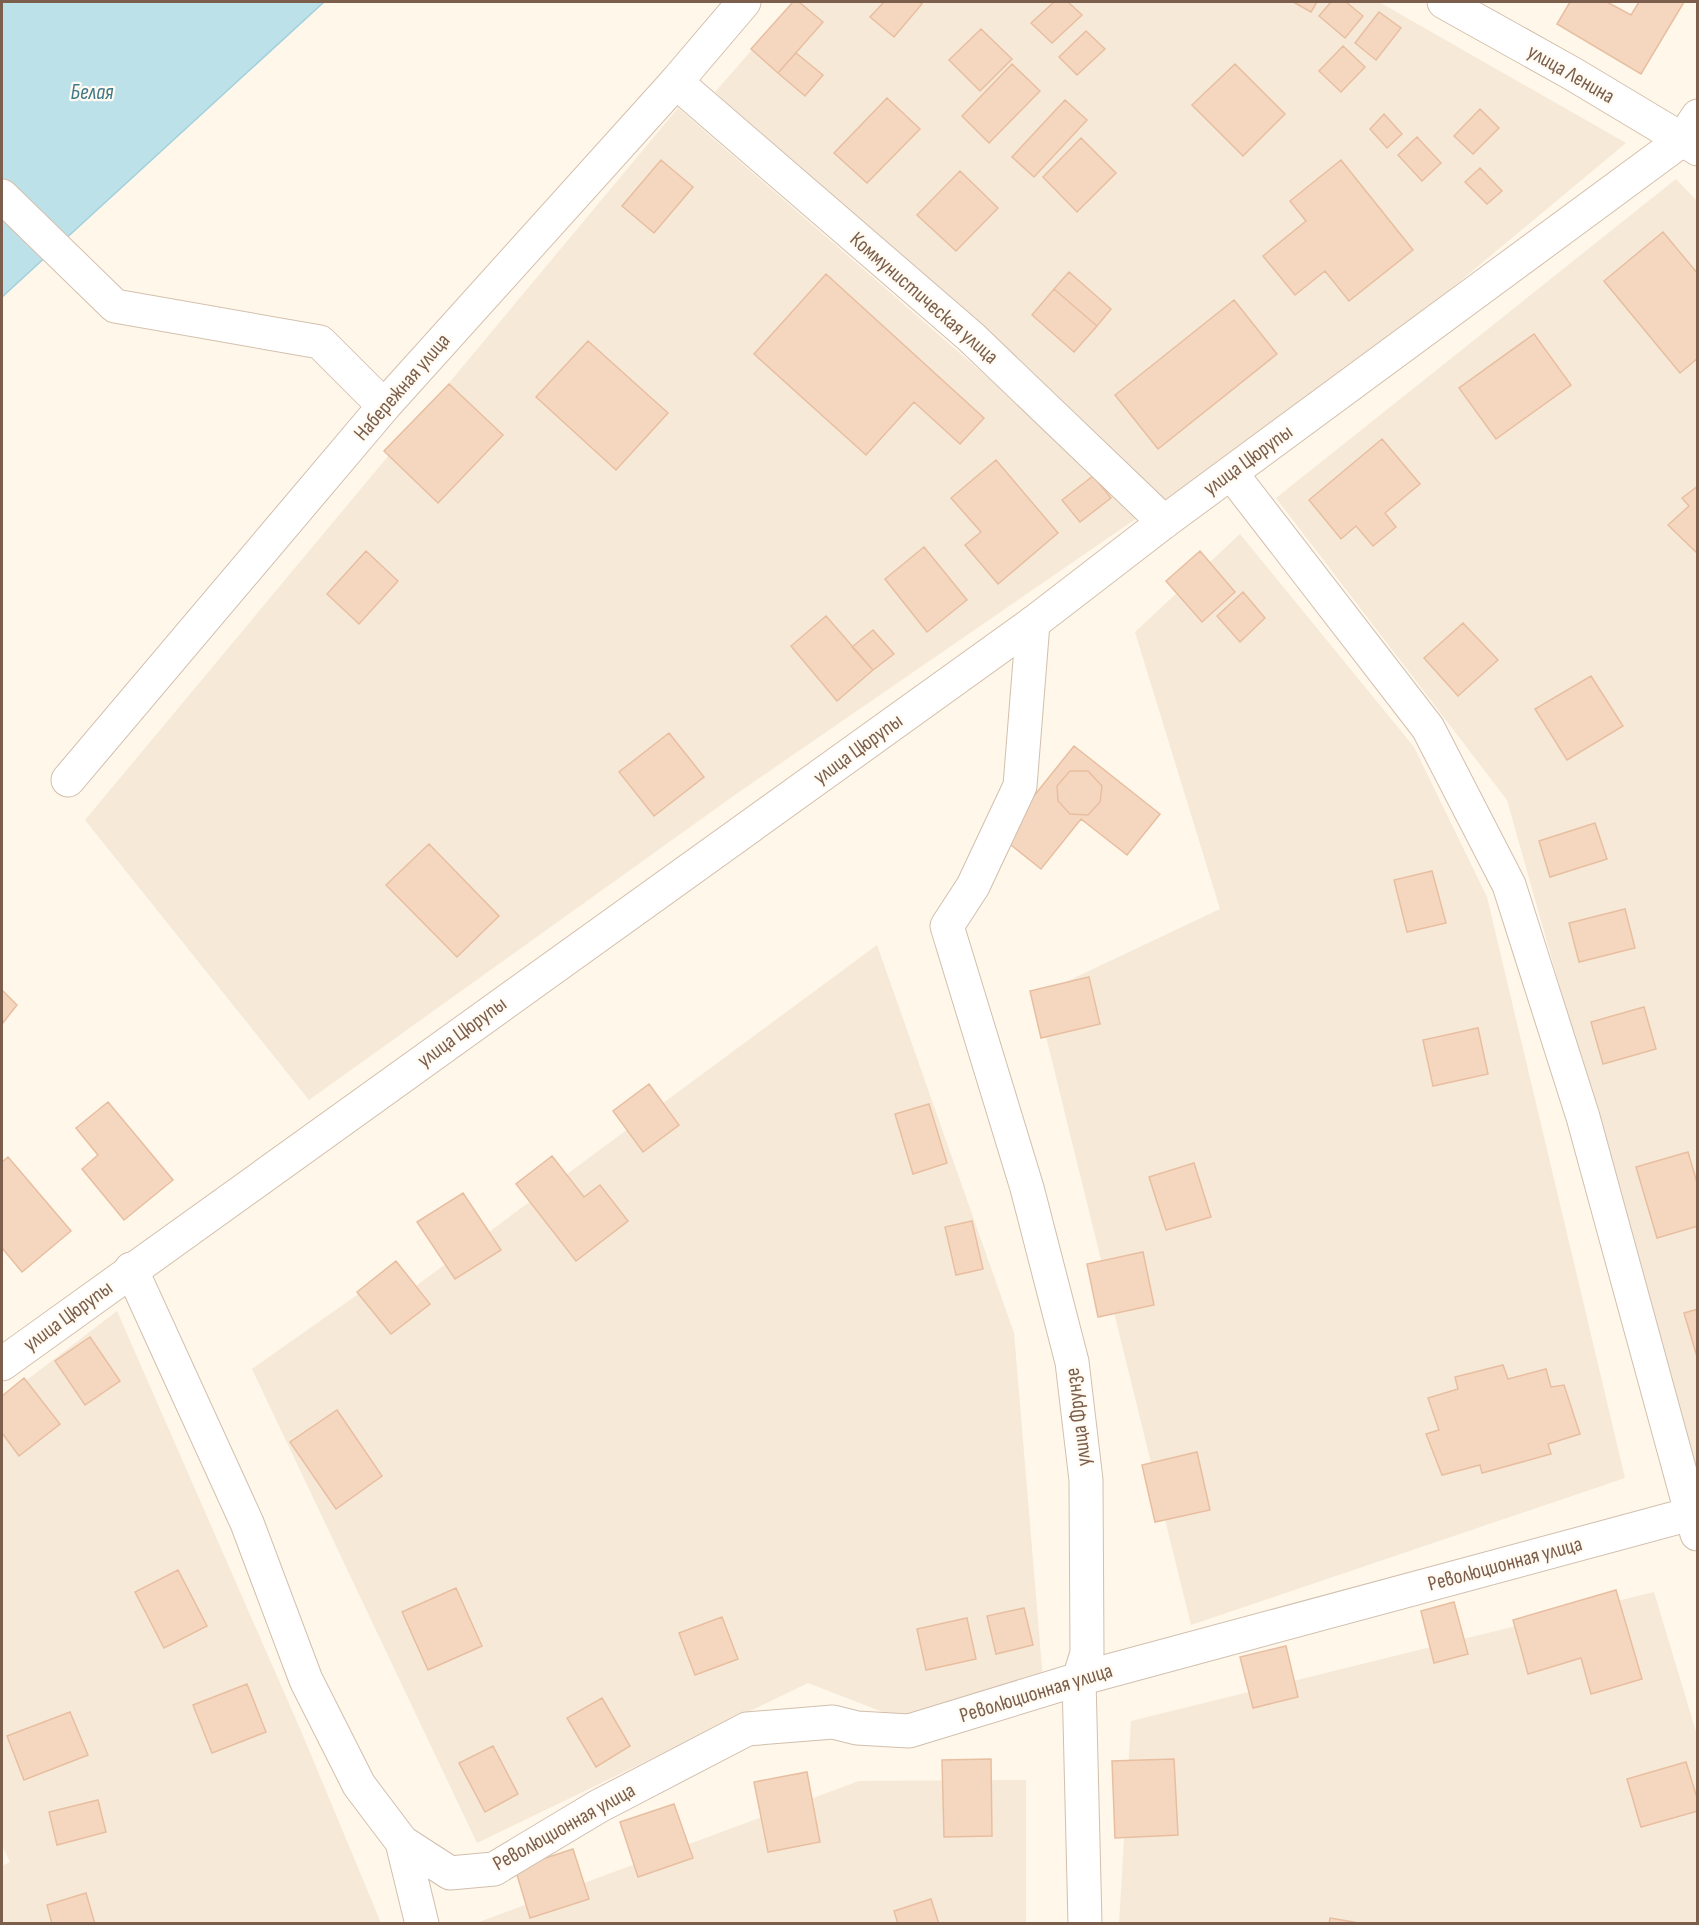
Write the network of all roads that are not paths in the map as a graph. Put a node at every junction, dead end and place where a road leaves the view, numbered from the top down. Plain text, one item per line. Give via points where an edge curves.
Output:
1 (744, 2) edge
2 (1444, 2) edge
3 (676, 82) junction
4 (1692, 135) edge
5 (2, 196) edge
6 (384, 406) junction
7 (1231, 473) junction
8 (1164, 522) junction
9 (1033, 624) junction
10 (68, 780) dead end
11 (131, 1269) junction
12 (2, 1364) edge
13 (1696, 1520) edge
14 (1079, 1679) junction
15 (402, 1842) junction
16 (422, 1923) edge
17 (1085, 1923) edge

1 - 3 street, Набережная улица
2 - 4 street, улица Ленина
3 - 6 street, Набережная улица
3 - 8 street, Коммунистическая улица via 970,337
4 - 7 street, улица Цюрупы
5 - 6 street via 115,306 320,342
6 - 10 street, Набережная улица
7 - 8 street, улица Цюрупы
7 - 13 street via 1428,728 1509,885 1583,1117
8 - 9 street, улица Цюрупы
9 - 11 street, улица Цюрупы
9 - 14 street, улица Фрунзе via 1020,786 972,886 947,926 1027,1188 1072,1362 1086,1480 1087,1653
11 - 12 street, улица Цюрупы
11 - 15 street via 247,1524 306,1680 359,1785
13 - 14 street, Революционная улица
14 - 15 street, Революционная улица via 909,1731 857,1728 833,1722 747,1729 599,1806 494,1869 450,1873
14 - 17 street, улица Фрунзе
15 - 16 street

